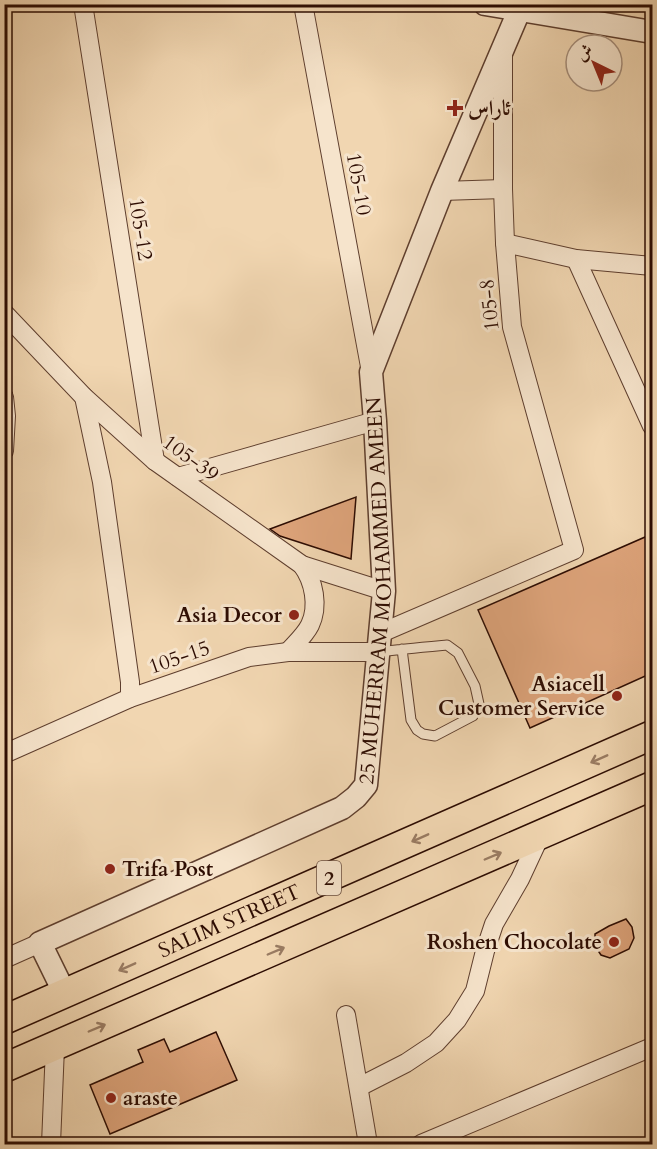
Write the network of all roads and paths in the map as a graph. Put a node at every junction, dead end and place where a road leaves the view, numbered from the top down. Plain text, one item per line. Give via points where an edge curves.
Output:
1 (83, 4) edge
2 (303, 4) edge
3 (484, 4) edge
4 (522, 7) edge
5 (652, 32) edge
6 (503, 47) junction
7 (503, 189) junction
8 (442, 191) junction
9 (505, 243) junction
10 (576, 259) junction
11 (652, 266) edge
12 (4, 313) edge
13 (371, 372) junction
14 (4, 397) edge
15 (84, 397) junction
16 (375, 421) junction
17 (652, 426) edge
18 (4, 451) edge
19 (155, 461) junction
20 (178, 477) junction
21 (302, 565) junction
22 (384, 591) junction
23 (380, 642) junction
24 (402, 649) junction
25 (288, 652) junction
26 (130, 698) junction
27 (652, 735) edge
28 (4, 754) edge
29 (652, 786) edge
30 (540, 836) junction
31 (40, 943) junction
32 (4, 959) edge
33 (64, 994) junction
34 (346, 1015) dead end
35 (4, 1020) edge
36 (55, 1047) junction
37 (652, 1047) edge
38 (4, 1068) edge
39 (359, 1087) junction
40 (51, 1144) edge
41 (368, 1144) edge
42 (421, 1144) edge

1 - 19 street, 105-12
2 - 13 street, 105-10
3 - 4 street
4 - 5 street
4 - 6 street, 25 MUHERRAM MOHAMMED AMEEN
6 - 7 street, 105-8
6 - 8 street, 25 MUHERRAM MOHAMMED AMEEN
7 - 8 street
7 - 9 street, 105-8
8 - 13 street, 25 MUHERRAM MOHAMMED AMEEN
9 - 10 street
9 - 23 street, 105-8 via 512,327 574,550
10 - 11 street
10 - 17 street
12 - 15 street, 105-39
13 - 16 street, 25 MUHERRAM MOHAMMED AMEEN
14 - 18 street
15 - 19 street, 105-39
15 - 26 street via 102,482
16 - 20 street
16 - 22 street, 25 MUHERRAM MOHAMMED AMEEN
19 - 20 street, 105-39
20 - 21 street, 105-39
21 - 22 street, 105-39
21 - 25 street via 315,604 310,624
22 - 23 street, 25 MUHERRAM MOHAMMED AMEEN
23 - 24 lane
23 - 25 street, 105-15
23 - 31 street, 25 MUHERRAM MOHAMMED AMEEN via 366,785 356,797 342,808
24 - 24 lane via 411,720 417,730 435,736 473,716 479,704 476,686 458,653 447,645
25 - 26 street, 105-15 via 249,657
26 - 28 street, 105-15
27 -> 33 main road, SALIM STREET / 2
29 - 30 main road, 2
36 -> 30 main road, 2
30 - 39 street via 494,924 475,991 457,1020 436,1044
31 - 32 street
31 - 33 street
33 - 35 main road, SALIM STREET / 2
34 - 39 street
36 - 38 main road, 2
36 - 40 street
37 - 42 street
39 - 41 street

